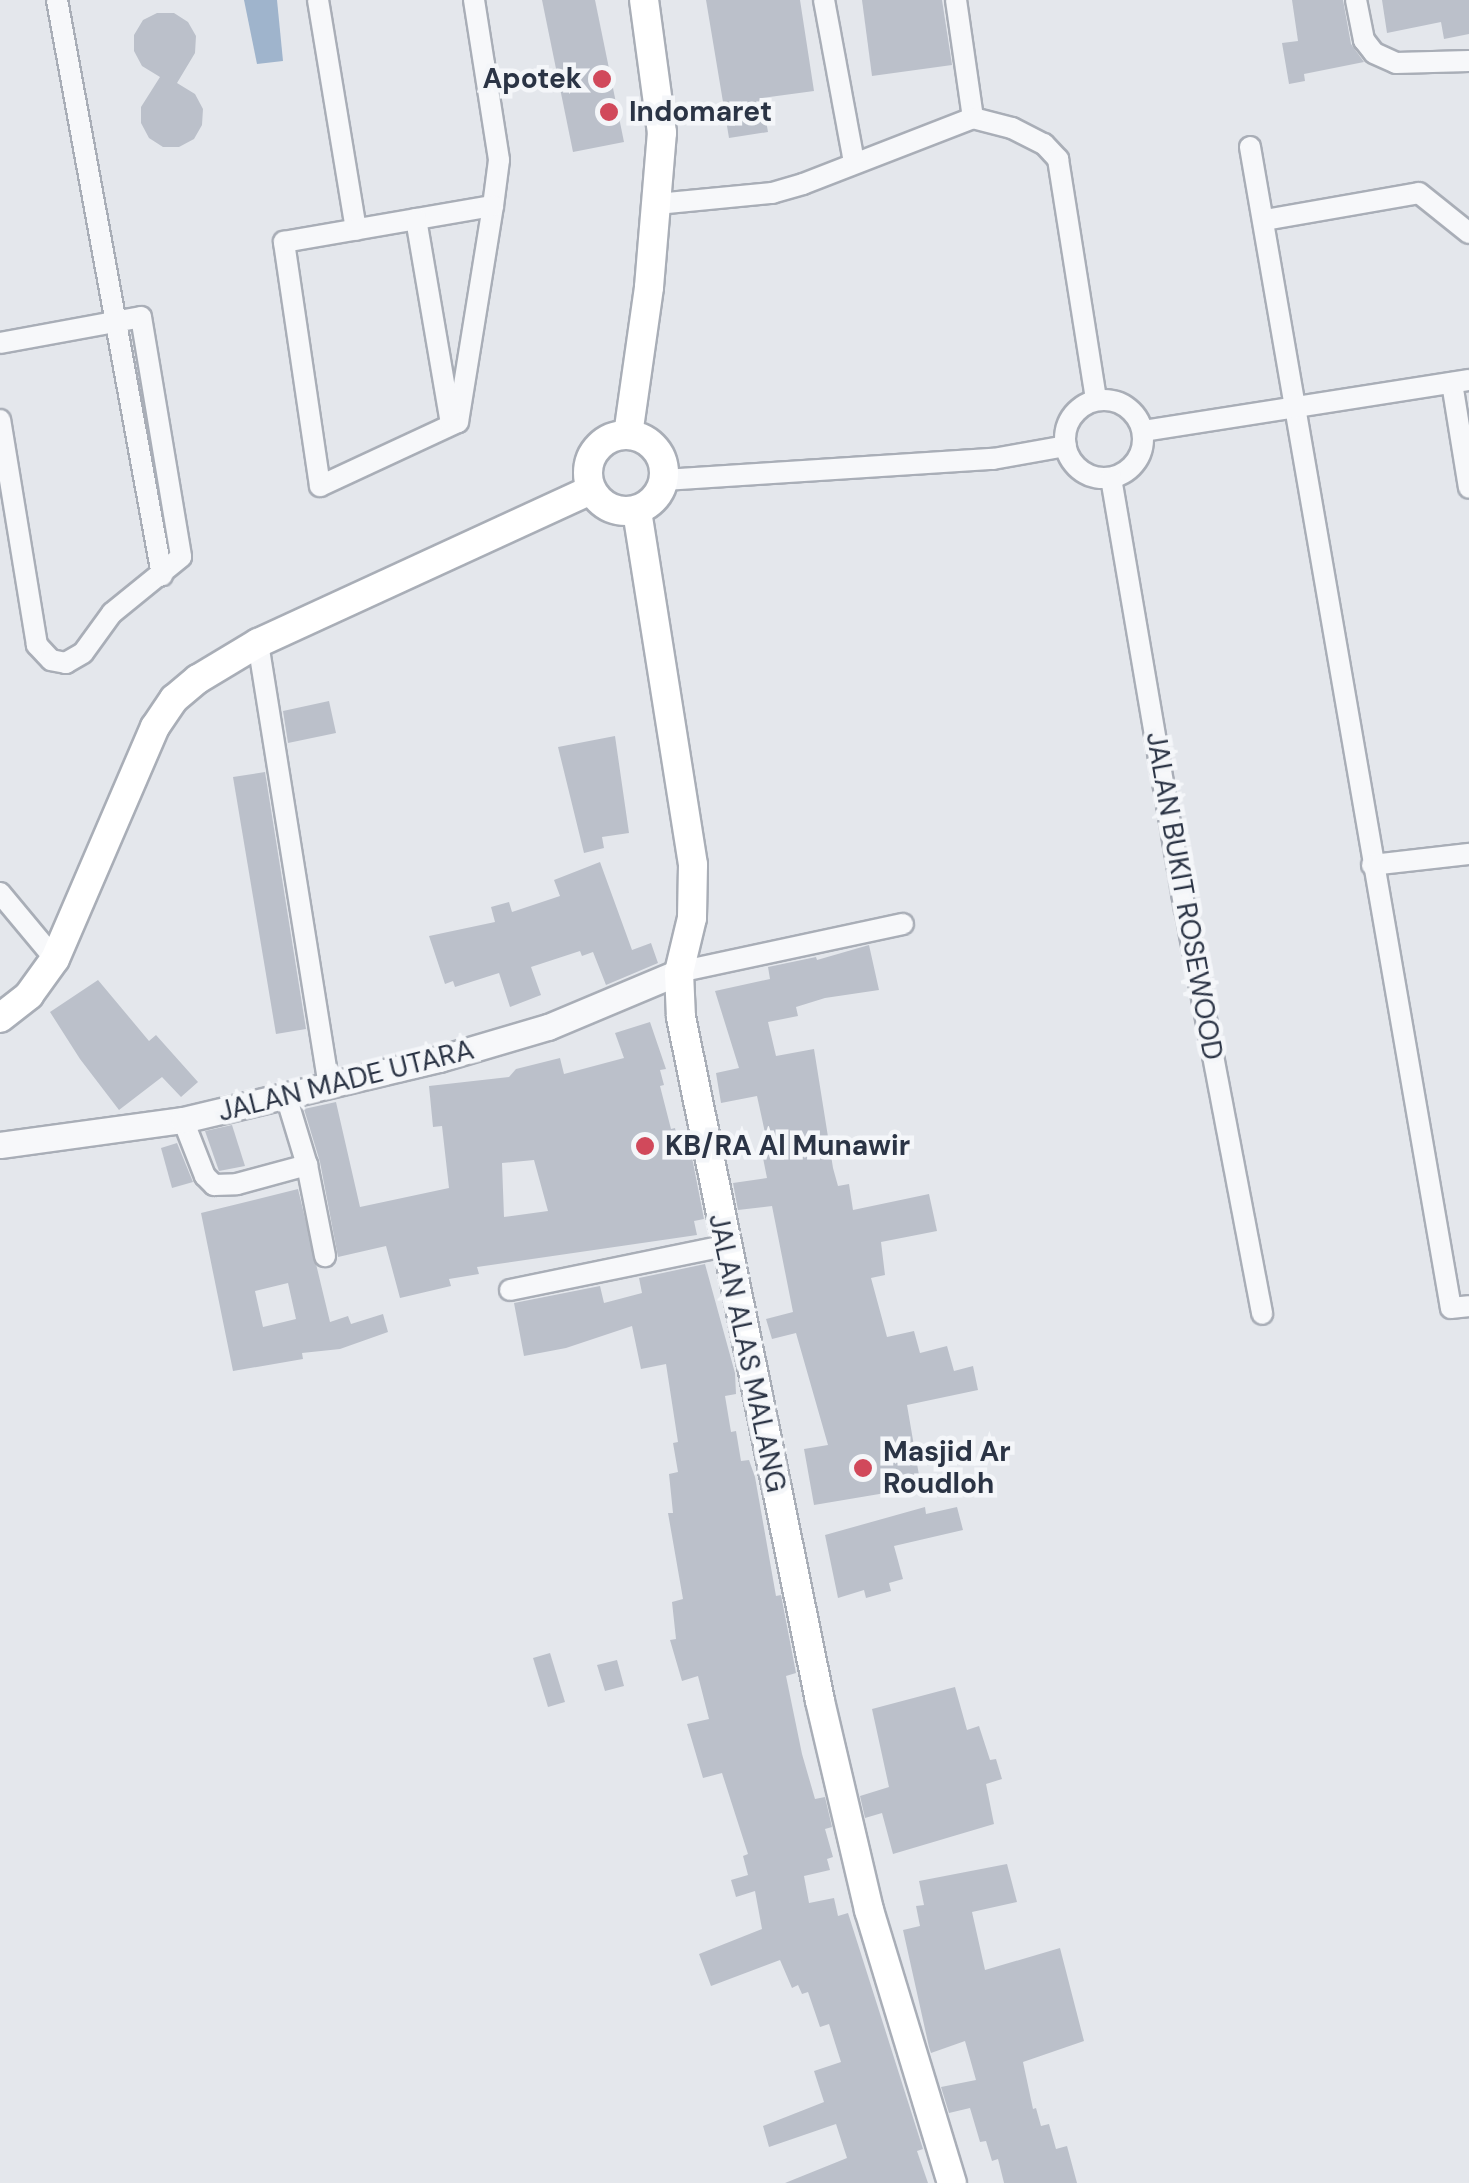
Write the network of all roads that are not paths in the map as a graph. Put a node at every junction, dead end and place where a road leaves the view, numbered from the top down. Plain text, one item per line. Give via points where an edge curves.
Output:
1 (57, 0) edge
2 (318, 0) edge
3 (474, 0) edge
4 (644, 0) edge
5 (824, 0) edge
6 (956, 0) edge
7 (1356, 0) edge
8 (1469, 61) edge
9 (973, 118) junction
10 (1250, 147) dead end
11 (854, 162) junction
12 (657, 204) junction
13 (493, 206) junction
14 (416, 220) junction
15 (1265, 220) junction
16 (356, 230) junction
17 (1469, 233) edge
18 (116, 322) junction
19 (0, 343) edge
20 (1460, 381) edge
21 (1096, 400) junction
22 (1298, 407) junction
23 (0, 420) edge
24 (451, 425) junction
25 (1143, 431) junction
26 (628, 435) junction
27 (1066, 446) junction
28 (1111, 478) junction
29 (664, 480) junction
30 (1469, 488) edge
31 (591, 490) junction
32 (637, 511) junction
33 (258, 644) junction
34 (1469, 854) edge
35 (1372, 865) junction
36 (0, 894) edge
37 (903, 924) dead end
38 (56, 959) junction
39 (679, 972) junction
40 (0, 1018) edge
41 (329, 1085) junction
42 (286, 1096) junction
43 (183, 1120) junction
44 (0, 1145) edge
45 (307, 1166) junction
46 (724, 1246) junction
47 (325, 1256) dead end
48 (510, 1290) dead end
49 (1469, 1306) edge
50 (1262, 1314) dead end
51 (952, 2183) edge

1 - 18 street
2 - 16 street
3 - 13 street via 499,160
4 - 12 main road via 662,132
5 - 11 street
6 - 9 street
7 - 8 street via 1364,40 1374,53 1396,63
9 - 11 street
9 - 21 street via 1028,136 1058,159
10 - 15 street
11 - 12 street via 772,193
12 - 26 main road
13 - 14 street
13 - 24 street via 458,422
14 - 16 street
14 - 24 street
15 - 17 street via 1419,192
15 - 22 street
16 - 24 street via 284,242 320,486
18 - 19 street
18 - 23 street via 162,574 112,613 83,653 66,663 51,660 38,645
20 - 22 street
20 - 30 street
21 - 25 street via 1126,406
21 - 27 street via 1072,417
22 - 25 street
22 - 35 street
25 - 28 street via 1140,456
26 - 29 main road via 649,442 662,459
26 - 31 main road via 609,438 594,452 587,470
27 - 28 street via 1081,471
27 - 29 street via 993,459
28 - 50 street, JALAN BUKIT ROSEWOOD
29 - 32 main road via 655,499
31 - 32 main road via 610,509
31 - 33 main road
32 - 39 main road, JALAN ALAS MALANG via 693,865 692,918
33 - 38 main road via 198,679 154,727
33 - 41 street
34 - 35 street
35 - 49 street via 1450,1308
36 - 38 street
37 - 39 street
38 - 40 main road via 29,995
39 - 41 street, JALAN MADE UTARA via 515,1039
39 - 46 main road, JALAN ALAS MALANG via 681,1017
41 - 42 street, JALAN MADE UTARA
42 - 43 street, JALAN MADE UTARA
42 - 45 street
43 - 44 street, JALAN MADE UTARA
43 - 45 street via 204,1176 214,1184
45 - 47 street
46 - 48 street
46 - 51 main road, JALAN ALAS MALANG via 869,1910

